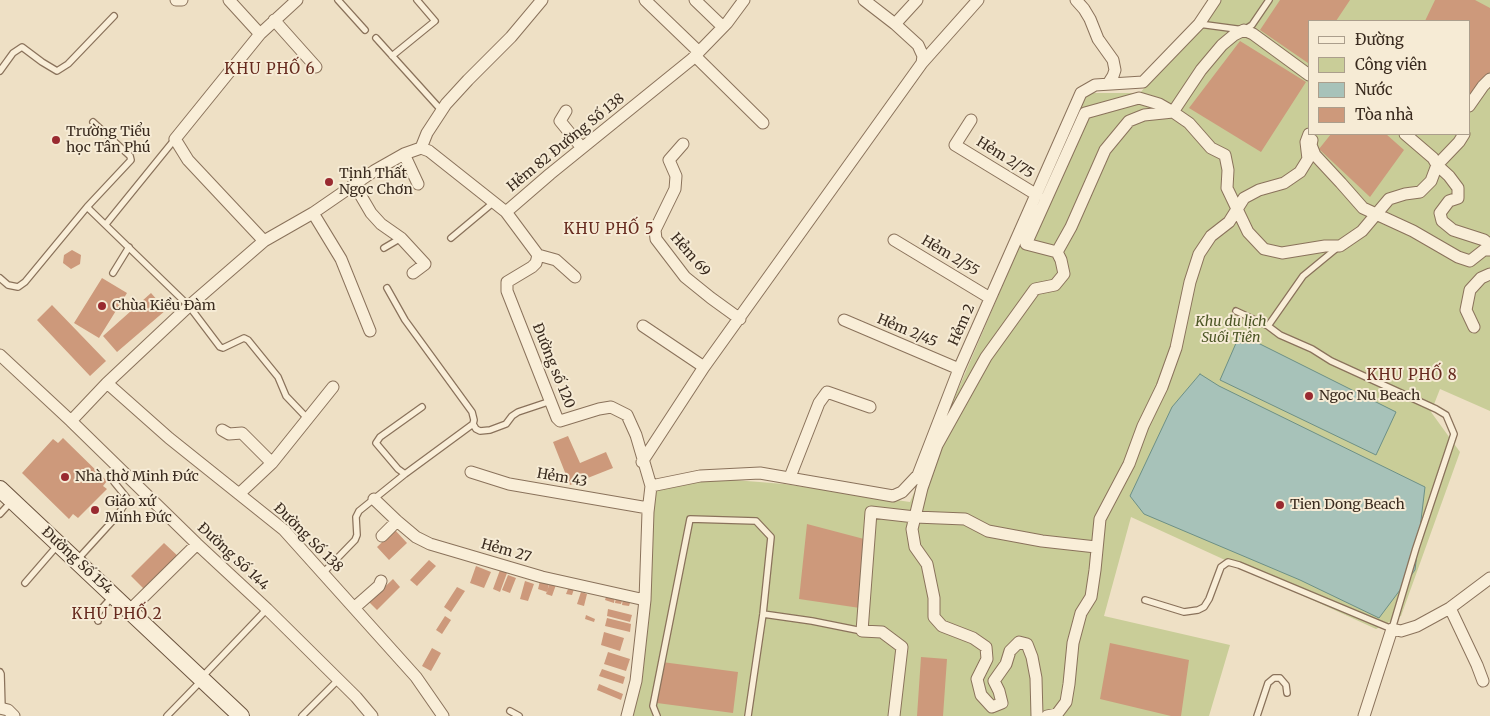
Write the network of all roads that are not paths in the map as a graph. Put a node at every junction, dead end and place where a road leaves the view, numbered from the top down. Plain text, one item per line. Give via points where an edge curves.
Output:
1 (176, 0) edge
2 (182, 0) edge
3 (229, 0) edge
4 (297, 0) edge
5 (338, 0) edge
6 (417, 0) edge
7 (542, 0) edge
8 (645, 0) edge
9 (695, 0) edge
10 (744, 0) edge
11 (864, 0) edge
12 (917, 0) edge
13 (978, 0) edge
14 (1076, 0) edge
15 (1215, 0) edge
16 (1270, 0) edge
17 (114, 16) dead end
18 (274, 20) junction
19 (895, 24) junction
20 (1199, 24) junction
21 (723, 26) junction
22 (365, 30) dead end
23 (1244, 30) junction
24 (260, 34) junction
25 (376, 38) dead end
26 (697, 54) junction
27 (392, 56) junction
28 (922, 63) junction
29 (316, 68) dead end
30 (0, 71) edge
31 (1308, 73) edge
32 (1490, 79) edge
33 (1108, 84) junction
34 (1470, 105) edge
35 (442, 111) junction
36 (566, 111) dead end
37 (1173, 112) junction
38 (971, 120) dead end
39 (92, 122) dead end
40 (763, 123) dead end
41 (1310, 135) edge
42 (1310, 135) edge
43 (1406, 135) edge
44 (1463, 135) edge
45 (175, 139) junction
46 (683, 144) dead end
47 (421, 148) junction
48 (582, 148) junction
49 (404, 154) junction
50 (1437, 166) junction
51 (354, 184) junction
52 (418, 184) dead end
53 (1037, 195) junction
54 (494, 202) junction
55 (87, 207) junction
56 (1237, 210) junction
57 (313, 212) junction
58 (506, 212) junction
59 (1376, 214) junction
60 (106, 224) junction
61 (401, 238) junction
62 (451, 238) dead end
63 (264, 240) junction
64 (894, 240) dead end
65 (1490, 245) edge
66 (1340, 246) junction
67 (129, 247) junction
68 (384, 248) dead end
69 (1490, 250) edge
70 (1057, 252) junction
71 (538, 255) junction
72 (413, 272) dead end
73 (112, 273) dead end
74 (1490, 274) edge
75 (575, 277) dead end
76 (0, 278) edge
77 (387, 288) dead end
78 (990, 298) junction
79 (189, 306) junction
80 (1236, 311) dead end
81 (740, 318) junction
82 (844, 320) dead end
83 (643, 326) dead end
84 (1268, 326) junction
85 (1474, 327) dead end
86 (370, 331) dead end
87 (2, 360) edge
88 (704, 367) junction
89 (959, 369) junction
90 (107, 383) junction
91 (333, 387) dead end
92 (551, 401) junction
93 (422, 407) dead end
94 (870, 407) dead end
95 (307, 418) junction
96 (71, 421) junction
97 (473, 424) junction
98 (222, 430) dead end
99 (642, 462) junction
100 (272, 463) junction
101 (471, 472) dead end
102 (405, 474) junction
103 (790, 477) junction
104 (114, 482) dead end
105 (651, 486) junction
106 (0, 489) edge
107 (239, 494) junction
108 (374, 499) junction
109 (12, 501) junction
110 (648, 508) junction
111 (0, 514) edge
112 (916, 517) junction
113 (396, 521) junction
114 (382, 536) dead end
115 (58, 544) junction
116 (197, 544) junction
117 (1096, 547) junction
118 (76, 561) junction
119 (322, 573) junction
120 (1490, 578) edge
121 (381, 581) dead end
122 (25, 583) dead end
123 (113, 596) junction
124 (645, 600) junction
125 (1145, 600) dead end
126 (354, 608) junction
127 (1450, 608) junction
128 (267, 609) junction
129 (130, 611) junction
130 (763, 614) junction
131 (98, 622) dead end
132 (1392, 629) junction
133 (862, 631) junction
134 (0, 672) edge
135 (202, 678) junction
136 (338, 680) junction
137 (1483, 681) dead end
138 (1287, 693) dead end
139 (1, 709) edge
140 (510, 711) dead end
141 (14, 716) edge
142 (166, 716) edge
143 (241, 716) edge
144 (302, 716) edge
145 (372, 716) edge
146 (443, 716) edge
147 (519, 716) edge
148 (627, 716) edge
149 (657, 716) edge
150 (748, 716) edge
151 (894, 716) edge
152 (1037, 716) edge
153 (1047, 716) edge
154 (1257, 716) edge
155 (1364, 716) edge

1 - 2 street
3 - 24 street
4 - 18 street
5 - 22 lane
6 - 27 lane via 435,21
7 - 35 street
8 - 26 street
9 - 21 street
10 - 21 street, Hẻm 82 Đường Số 138
11 - 19 street
12 - 19 street
13 - 28 street
14 - 33 street via 1113,60 1115,70
15 - 20 street, Hẻm 2
16 - 23 lane via 1252,25
17 - 30 lane via 68,64 57,71 22,47 13,52
18 - 24 street
18 - 29 street
19 - 28 street via 921,50
20 - 23 lane
20 - 33 street, Hẻm 2 via 1143,82
21 - 26 street, Hẻm 82 Đường Số 138
23 - 31 street
23 - 37 street via 1222,45
24 - 45 street
25 - 27 lane
26 - 40 street
26 - 48 street, Hẻm 82 Đường Số 138
27 - 35 lane
28 - 81 street
32 - 34 street
33 - 53 street, Hẻm 2 via 1095,84 1082,93
35 - 47 street
36 - 48 street via 560,121
37 - 56 street via 1189,123 1211,148 1226,155 1227,188
37 - 70 street via 1144,114 1129,121 1106,150
37 - 70 street via 1139,98 1085,113 1026,244
38 - 53 street, Hẻm 2/75 via 955,145
39 - 55 lane via 131,160
41 - 56 street via 1306,142 1308,159 1300,172 1284,183 1244,198
42 - 59 street via 1315,155 1362,208
43 - 50 street via 1433,158
44 - 50 street
45 - 60 lane
45 - 63 street via 188,160
46 - 81 street, Hẻm 69 via 669,160 676,176 675,189 655,230 656,239 685,277
47 - 49 street
47 - 54 street, Hẻm 82 Đường Số 138 via 436,155
48 - 58 street, Hẻm 82 Đường Số 138
49 - 51 street
49 - 52 street
50 - 59 street via 1431,181 1420,192 1389,199
50 - 65 street via 1458,188 1458,198 1449,201 1440,213 1442,221 1453,230
51 - 57 street
51 - 61 street via 371,213
53 - 78 street, Hẻm 2
54 - 58 street, Hẻm 82 Đường Số 138
54 - 62 lane
55 - 60 lane
55 - 76 lane via 18,287 8,285
56 - 66 street via 1248,232 1264,249 1282,253
56 - 117 street via 1229,222 1211,236 1199,254 1176,348 1129,464 1100,519
57 - 63 street
57 - 86 street via 341,260
58 - 71 street
59 - 66 street via 1362,231
59 - 69 street via 1458,258 1470,261 1484,250
60 - 67 lane
61 - 68 lane
61 - 72 street via 430,261
63 - 79 street
64 - 78 street, Hẻm 2/55
66 - 84 lane via 1303,276
67 - 73 lane
67 - 79 lane
70 - 112 street via 1064,274 1055,285 1035,289 986,357 937,445
71 - 75 street via 556,260
71 - 92 street, Đường số 120 via 532,267 507,282 507,291
74 - 85 street via 1480,278 1470,290 1466,310
77 - 97 lane via 405,320 472,412
78 - 89 street, Hẻm 2
79 - 90 street
79 - 95 lane via 220,347 244,338 248,340 278,377 286,396
80 - 84 lane
81 - 88 street
82 - 89 street, Hẻm 2/45
83 - 88 street
84 - 132 lane via 1331,361 1441,412 1446,415 1454,434
87 - 96 street
88 - 99 street
89 - 103 street, Hẻm 2 via 918,476 902,492 893,496
90 - 96 street
90 - 107 street, Đường Số 138
91 - 95 street
92 - 97 lane via 518,412 506,424 490,430 480,431
92 - 99 street, Đường số 120 via 560,421 611,407 627,415
93 - 102 lane via 376,443
94 - 103 street via 828,392 819,403
95 - 100 street
96 - 116 street, Đường Số 144
97 - 102 lane
98 - 100 street via 229,434 242,433
99 - 105 street, Đường số 120
100 - 107 street
101 - 110 street, Hẻm 43 via 509,484
102 - 108 lane
103 - 105 street, Hẻm 2 via 760,473 700,476
104 - 118 lane via 127,498 124,505
105 - 110 street, Đường số 120
106 - 109 street, Đường Số 154
107 - 119 street, Đường Số 138 via 284,530
108 - 113 street, Hẻm 27
108 - 119 lane via 356,517 358,535 355,540
109 - 111 lane
109 - 115 street, Đường Số 154
110 - 124 street, Đường số 120
112 - 117 street via 965,519 988,531 1042,542
112 - 133 street via 871,512
112 - 152 street via 912,530 915,548 927,564 934,617 942,626 973,638 986,647 987,660 977,679 980,695 992,707 1002,703 994,681 1006,664 1010,651 1019,642 1027,644 1036,678
113 - 114 street
113 - 124 street, Hẻm 27 via 430,544 445,549
115 - 118 street, Đường Số 154
115 - 122 lane
116 - 128 street, Đường Số 144
116 - 129 street
117 - 153 street via 1091,597 1081,613 1073,643 1066,702 1057,714
118 - 123 street, Đường Số 154
119 - 126 street, Đường Số 138
120 - 127 street
121 - 126 street
123 - 129 street, Đường Số 154
123 - 131 lane via 96,615
124 - 148 street, Đường số 120 via 636,681
125 - 132 lane via 1184,612 1198,610 1209,599 1221,567 1228,562
126 - 146 street, Đường Số 138 via 416,677
127 - 132 street via 1417,626 1402,631
127 - 137 street
128 - 135 lane
128 - 136 street, Đường Số 144
129 - 135 street, Đường Số 154
130 - 133 lane
130 - 149 lane via 771,537 756,521 690,518 653,706
130 - 150 lane
132 - 155 street
133 - 151 street via 882,632 902,647
134 - 139 lane
135 - 142 lane
135 - 143 street, Đường Số 154
136 - 144 lane
136 - 145 street, Đường Số 144
138 - 154 lane via 1280,678 1274,678 1268,684
139 - 141 street
140 - 147 lane

